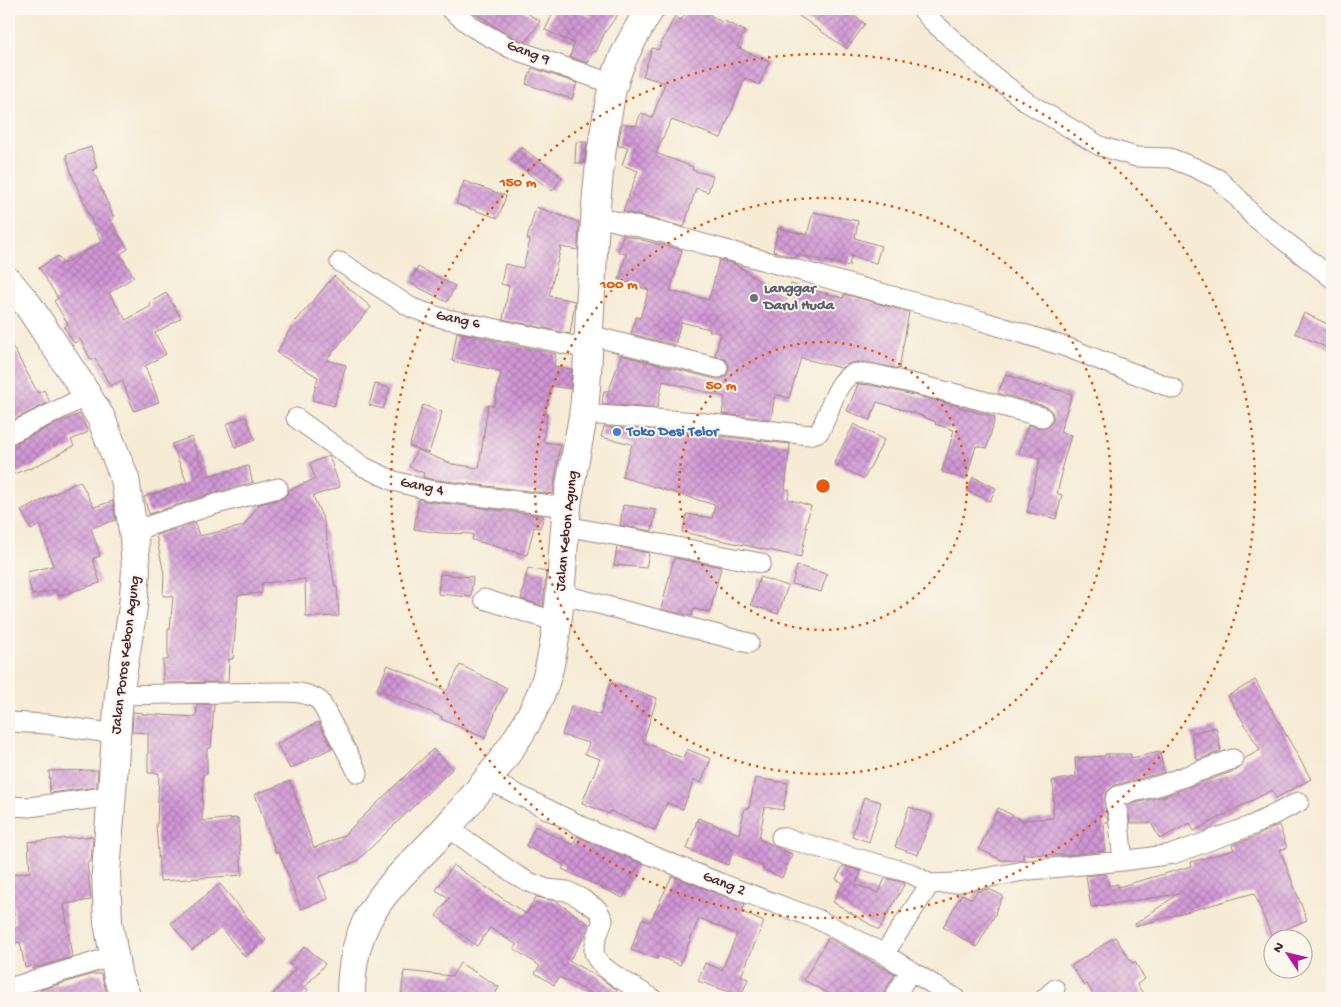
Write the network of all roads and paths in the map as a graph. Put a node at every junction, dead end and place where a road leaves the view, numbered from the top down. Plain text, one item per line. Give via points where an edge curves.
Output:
1 (450, 9) edge
2 (650, 9) edge
3 (922, 9) edge
4 (613, 84) junction
5 (594, 216) junction
6 (340, 262) dead end
7 (1332, 278) edge
8 (9, 282) edge
9 (588, 342) junction
10 (718, 368) dead end
11 (1174, 389) dead end
12 (87, 396) junction
13 (583, 414) junction
14 (1042, 417) dead end
15 (296, 418) dead end
16 (9, 434) edge
17 (278, 488) dead end
18 (567, 517) junction
19 (133, 531) junction
20 (761, 563) dead end
21 (560, 594) junction
22 (484, 600) dead end
23 (557, 622) junction
24 (749, 643) dead end
25 (119, 695) junction
26 (9, 722) edge
27 (116, 734) junction
28 (1233, 758) dead end
29 (358, 773) dead end
30 (486, 779) junction
31 (112, 796) junction
32 (1299, 802) dead end
33 (9, 806) edge
34 (447, 827) junction
35 (781, 837) dead end
36 (1123, 861) junction
37 (930, 884) junction
38 (884, 954) junction
39 (114, 956) junction
40 (911, 970) junction
41 (9, 988) edge
42 (127, 998) edge
43 (351, 998) edge
44 (652, 998) edge
45 (894, 998) edge
46 (955, 998) edge

1 - 4 street, Gang 9 via 474,28 510,48
2 - 4 main road, Jalan Kebon Agung
3 - 7 street via 987,72 1028,103 1100,146 1136,157 1170,158 1218,179 1254,216
4 - 5 main road, Jalan Kebon Agung via 602,142
5 - 9 main road, Jalan Kebon Agung
5 - 11 street via 982,321 1066,347
6 - 9 street, Gang 6 via 412,308 442,318
8 - 12 main road, Jalan Poros Kebon Agung via 28,305
9 - 10 street, Gang 6
9 - 13 main road, Jalan Kebon Agung
12 - 16 street
12 - 19 main road, Jalan Poros Kebon Agung via 101,418 125,479
13 - 14 street via 697,422 809,435 819,432 825,423 838,388 845,379 861,372
13 - 18 main road, Jalan Kebon Agung
15 - 18 street, Gang 4 via 364,467 394,481
17 - 19 street
18 - 20 street, Gang 4
18 - 21 main road, Jalan Kebon Agung
19 - 25 main road, Jalan Poros Kebon Agung via 136,571 133,607
21 - 23 main road, Jalan Kebon Agung
21 - 24 street
22 - 23 street
23 - 30 main road, Jalan Kebon Agung via 546,678 537,703 523,731
25 - 27 main road, Jalan Poros Kebon Agung
25 - 29 street via 299,692 314,696 320,701
26 - 27 street
27 - 31 main road, Jalan Poros Kebon Agung
28 - 36 street via 1161,785 1118,796 1115,804
30 - 34 main road, Jalan Kebon Agung
30 - 38 street, Gang 2 via 598,834 817,918
31 - 33 street via 29,807
31 - 39 main road, Jalan Poros Kebon Agung via 106,873 108,922
32 - 36 street via 1253,825 1173,854
34 - 43 main road, Jalan Kebon Agung via 394,881 372,910 358,942 351,974
34 - 44 street via 516,875 548,888 567,891 598,910 603,920 594,951 596,959 615,976
35 - 37 street via 910,872
36 - 37 street
37 - 38 street
38 - 40 street, Gang 2
39 - 41 street
39 - 42 main road, Jalan Poros Kebon Agung via 118,978
40 - 45 street
40 - 46 street, Gang 2

